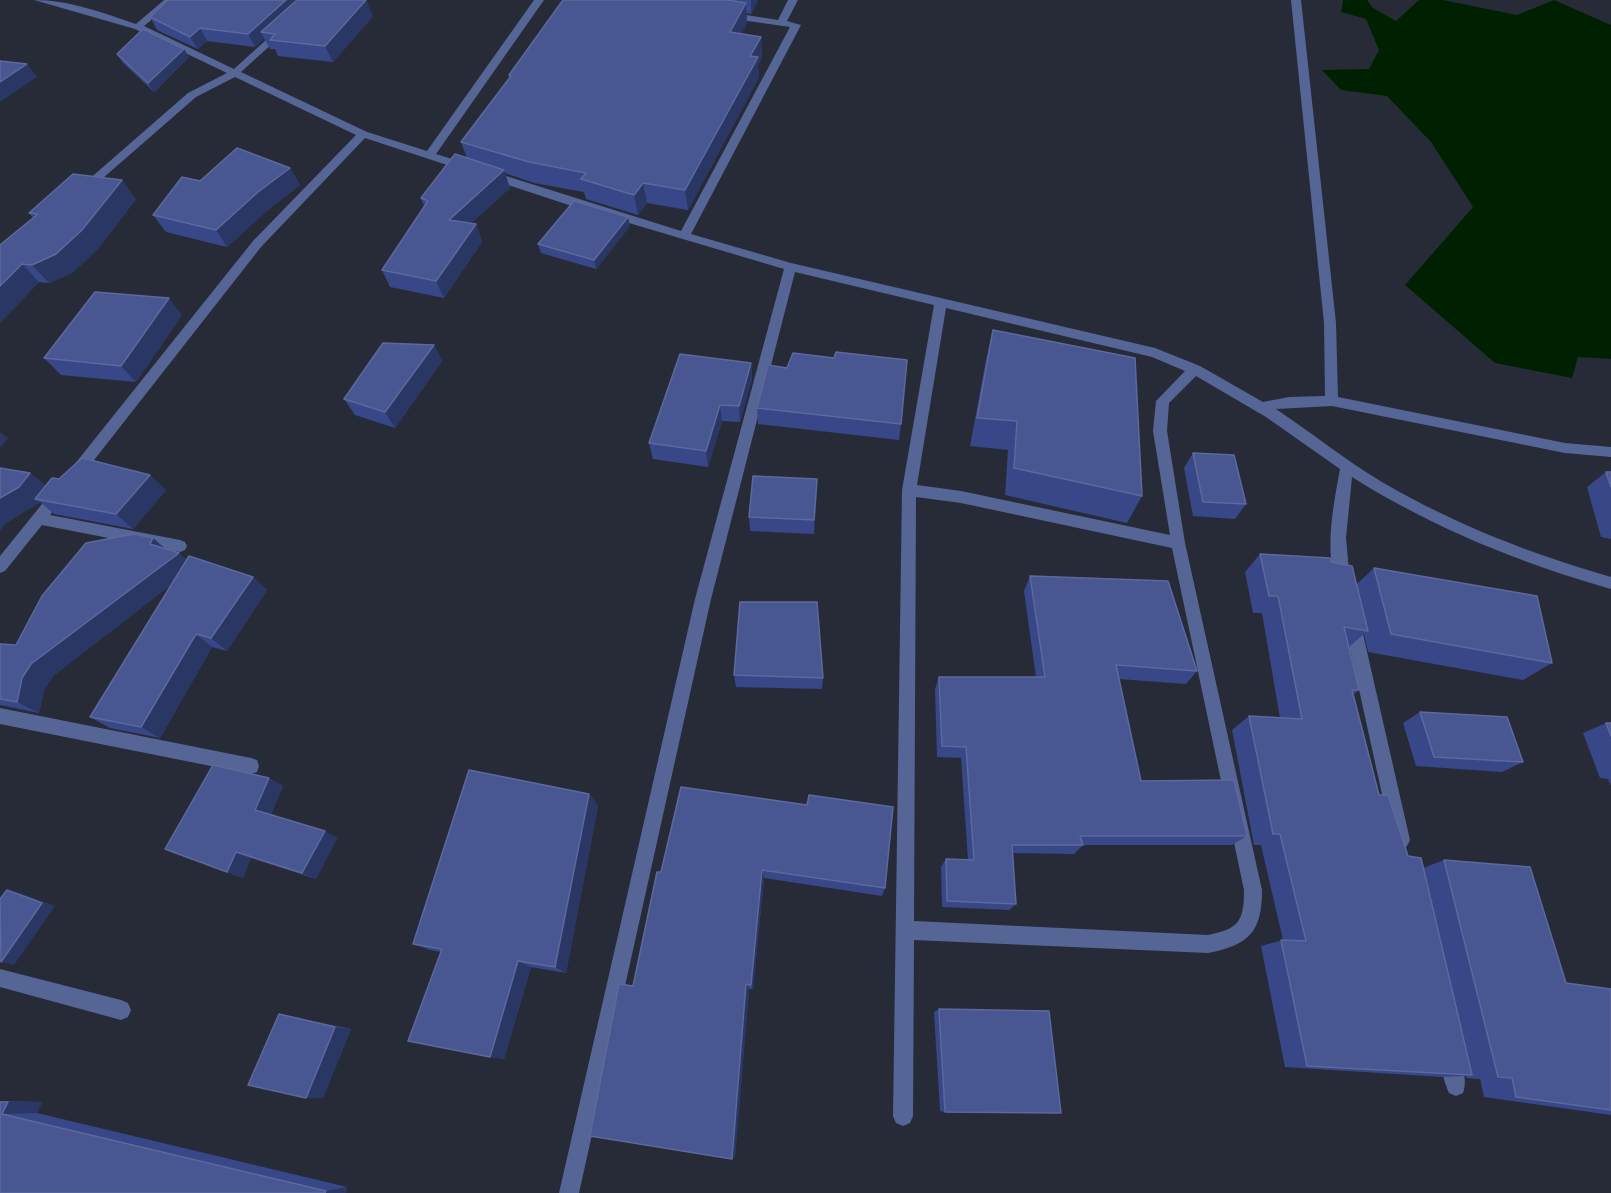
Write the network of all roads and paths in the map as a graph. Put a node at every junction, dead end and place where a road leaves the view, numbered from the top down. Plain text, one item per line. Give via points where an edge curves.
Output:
1 (39, 0) edge
2 (170, 0) edge
3 (539, 0) edge
4 (793, 0) edge
5 (1296, 0) edge
6 (711, 12) edge
7 (290, 22) edge
8 (781, 23) junction
9 (138, 27) junction
10 (235, 74) junction
11 (363, 134) junction
12 (429, 156) junction
13 (70, 202) edge
14 (684, 236) junction
15 (790, 267) junction
16 (941, 301) junction
17 (1195, 369) junction
18 (1332, 401) junction
19 (1262, 407) junction
20 (1611, 452) edge
21 (1347, 467) junction
22 (909, 490) junction
23 (39, 519) junction
24 (1178, 543) junction
25 (180, 546) dead end
26 (0, 567) edge
27 (1611, 583) edge
28 (0, 716) edge
29 (251, 766) dead end
30 (1404, 853) edge
31 (906, 930) junction
32 (0, 978) edge
33 (121, 1010) dead end
34 (1446, 1039) edge
35 (1456, 1086) edge
36 (903, 1116) dead end
37 (569, 1193) edge

1 - 9 street
2 - 9 street
3 - 12 street
4 - 8 street
5 - 18 street via 1330,323
6 - 8 street
7 - 10 street
8 - 14 street via 796,26
9 - 10 street
10 - 11 street
10 - 13 street via 192,94
11 - 12 street
11 - 23 street via 256,244
12 - 14 street
14 - 15 street
15 - 16 street
15 - 37 street via 703,599
16 - 17 street via 1155,353
16 - 22 street
17 - 19 street
17 - 24 street via 1163,401 1160,431
18 - 19 street
18 - 20 street via 1554,446
19 - 21 street
21 - 27 street via 1443,521 1514,553
21 - 30 street via 1336,529 1338,561
22 - 24 street via 961,497
22 - 31 street
23 - 25 street
23 - 26 street
24 - 31 street via 1253,890 1254,913 1244,932 1230,940 1208,944
28 - 29 street
31 - 36 street
32 - 33 street
34 - 35 street

